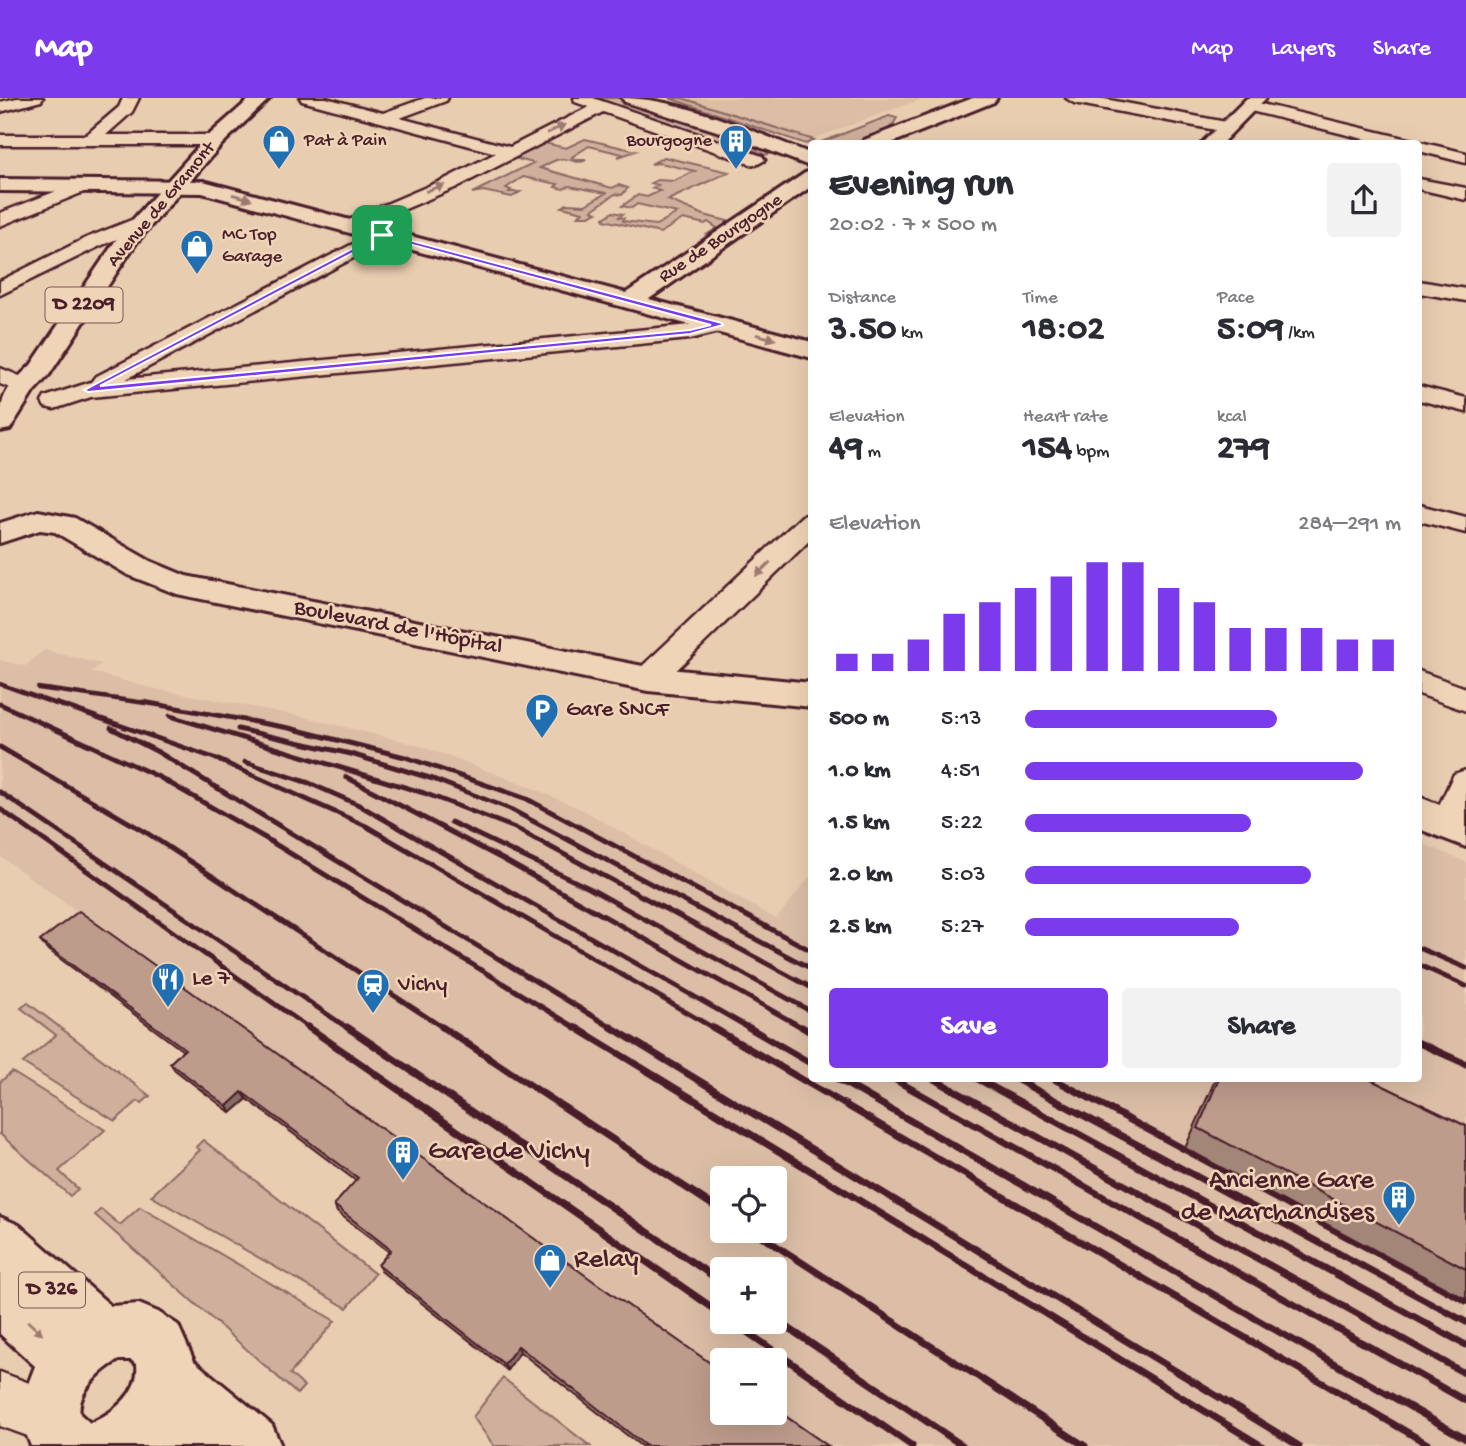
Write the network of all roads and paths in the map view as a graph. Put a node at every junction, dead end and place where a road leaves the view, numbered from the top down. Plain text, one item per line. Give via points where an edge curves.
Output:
1 (35, 98) edge
2 (131, 98) edge
3 (261, 98) edge
4 (308, 98) edge
5 (440, 98) edge
6 (579, 98) edge
7 (631, 98) edge
8 (988, 98) edge
9 (1074, 98) edge
10 (1253, 102) edge
11 (603, 106) junction
12 (0, 107) edge
13 (384, 118) junction
14 (1220, 138) edge
15 (0, 140) edge
16 (90, 140) junction
17 (882, 140) edge
18 (1392, 140) edge
19 (215, 141) junction
20 (1422, 147) edge
21 (510, 152) junction
22 (1466, 158) edge
23 (756, 160) dead end
24 (808, 166) edge
25 (808, 168) edge
26 (0, 185) edge
27 (85, 185) junction
28 (176, 185) junction
29 (1422, 185) edge
30 (1466, 194) edge
31 (0, 220) edge
32 (351, 226) junction
33 (136, 230) junction
34 (382, 235) junction
35 (1422, 287) edge
36 (0, 289) edge
37 (1466, 295) edge
38 (630, 301) junction
39 (719, 325) junction
40 (808, 349) edge
41 (12, 381) edge
42 (88, 390) junction
43 (1422, 394) edge
44 (54, 402) dead end
45 (1466, 405) edge
46 (0, 423) edge
47 (1422, 514) edge
48 (1466, 525) edge
49 (808, 526) edge
50 (0, 534) edge
51 (649, 679) junction
52 (1422, 683) edge
53 (808, 695) edge
54 (1466, 699) edge
55 (1466, 783) edge
56 (1445, 823) edge
57 (0, 1244) edge
58 (0, 1296) edge
59 (88, 1349) junction
60 (167, 1376) junction
61 (40, 1421) edge
62 (237, 1434) edge
63 (120, 1439) edge

1 - 12 street
2 - 16 street via 126,109
3 - 19 street, Avenue de Gramont / D 2209
4 - 13 street
5 - 13 street
6 - 11 street
7 - 24 street
8 - 17 street
9 - 14 street
10 - 14 street
10 - 18 street
21 -> 11 street
11 - 23 street
13 - 21 street
15 - 16 street
16 - 19 street
19 - 28 street, Avenue de Gramont / D 2209
20 - 22 street
32 -> 21 street
25 - 38 street, Rue de Bourgogne
26 - 27 street
27 - 28 street
27 - 31 street
28 -> 32 street via 203,187
28 - 33 street, Avenue de Gramont / D 2209
29 - 30 street
32 - 34 street
33 - 36 street via 93,242
33 - 41 street, Avenue de Gramont / D 2209 via 40,370
34 - 38 street
34 - 42 street
35 - 37 street
38 - 39 street
39 -> 40 street
39 - 42 street via 653,336
41 - 46 street, Avenue de Gramont / D 2209
42 - 44 street
43 - 45 street
47 - 48 street
49 -> 51 street
50 - 51 street, Boulevard de l'Hôpital via 38,520 64,525 177,584
51 - 53 street, Boulevard de l'Hôpital
52 - 54 street
55 - 56 street
57 - 59 street, D 326
58 -> 59 street, D 326
59 - 60 street via 122,1332 139,1332 160,1348
59 - 61 street via 56,1385
60 - 62 street
60 - 63 street via 149,1415
62 - 63 street

